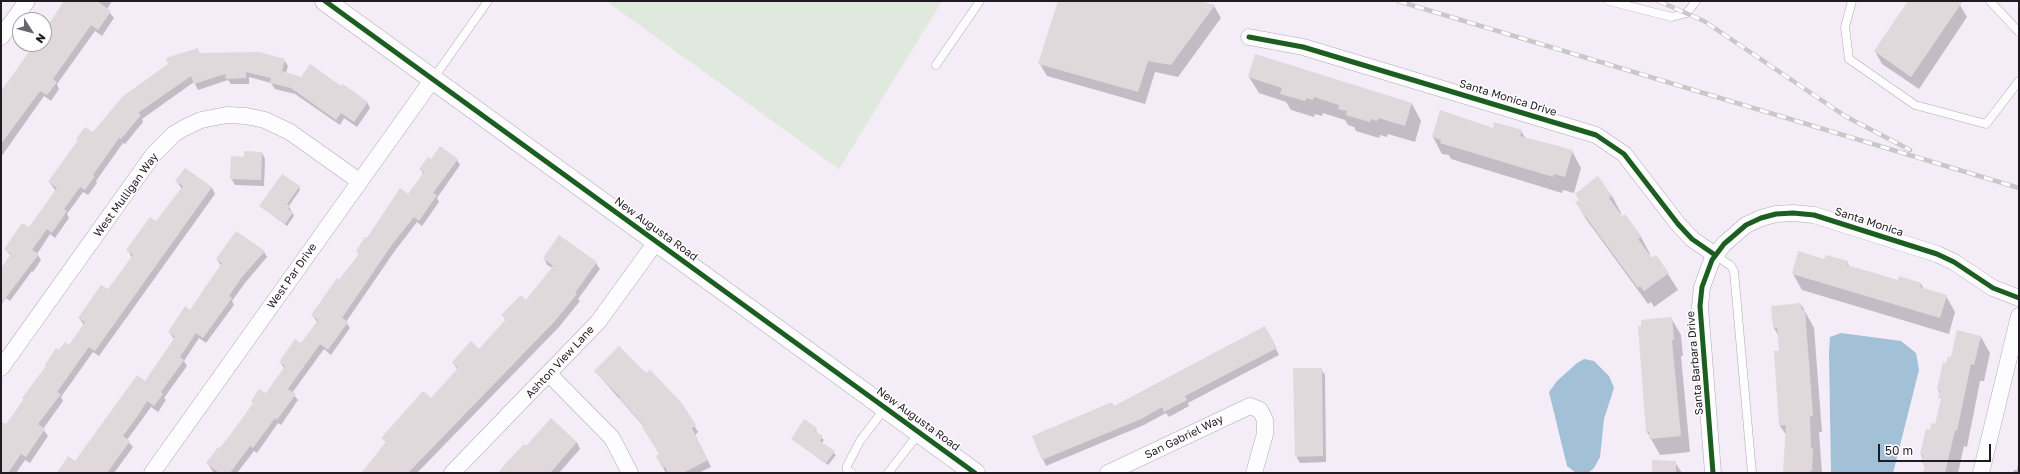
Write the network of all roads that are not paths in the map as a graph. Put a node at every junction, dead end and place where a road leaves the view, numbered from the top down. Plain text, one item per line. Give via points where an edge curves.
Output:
1 (27, 1) edge
2 (325, 1) edge
3 (488, 1) edge
4 (980, 1) edge
5 (1609, 1) edge
6 (1696, 1) edge
7 (1852, 1) edge
8 (1990, 1) edge
9 (2019, 32) edge
10 (1, 37) edge
11 (1249, 37) dead end
12 (936, 65) dead end
13 (433, 79) junction
14 (2019, 81) edge
15 (359, 181) junction
16 (656, 242) junction
17 (1715, 255) junction
18 (2019, 298) edge
19 (2019, 316) edge
20 (1, 368) edge
21 (549, 374) junction
22 (885, 408) junction
23 (919, 433) junction
24 (152, 473) edge
25 (452, 473) edge
26 (630, 473) edge
27 (852, 473) edge
28 (888, 473) edge
29 (975, 473) edge
30 (1108, 473) edge
31 (1254, 473) edge
32 (1713, 473) edge
33 (1752, 473) edge
34 (1982, 473) edge

1 - 10 street
2 - 13 street, New Augusta Road
3 - 13 lane
4 - 12 lane
5 - 6 lane via 1672,17 1687,13
7 - 14 lane via 1845,27 1849,59 1915,105 1986,124
8 - 9 lane
11 - 17 street, Santa Monica Drive via 1304,47 1596,135 1624,154 1678,224
13 - 15 street, West Par Drive
13 - 16 street, New Augusta Road
15 - 20 street, West Mulligan Way via 290,132 266,120 227,115 201,120 184,128 174,134 153,155
15 - 24 street, West Par Drive
16 - 21 street, Ashton View Lane via 598,322
16 - 22 street, New Augusta Road
17 - 18 street, Santa Monica via 1737,231 1755,221 1776,214 1804,213 1937,254 1993,288
17 - 32 street, Santa Barbara Drive via 1702,287 1700,306
17 - 33 lane via 1734,271
19 - 34 street
21 - 25 street, Ashton View Lane
21 - 26 street via 612,438
22 - 23 street, New Augusta Road
22 - 27 lane via 860,441 847,466 847,470
23 - 28 lane
23 - 29 street, New Augusta Road
30 - 31 street, San Gabriel Way via 1250,406 1260,410 1265,420 1265,434

